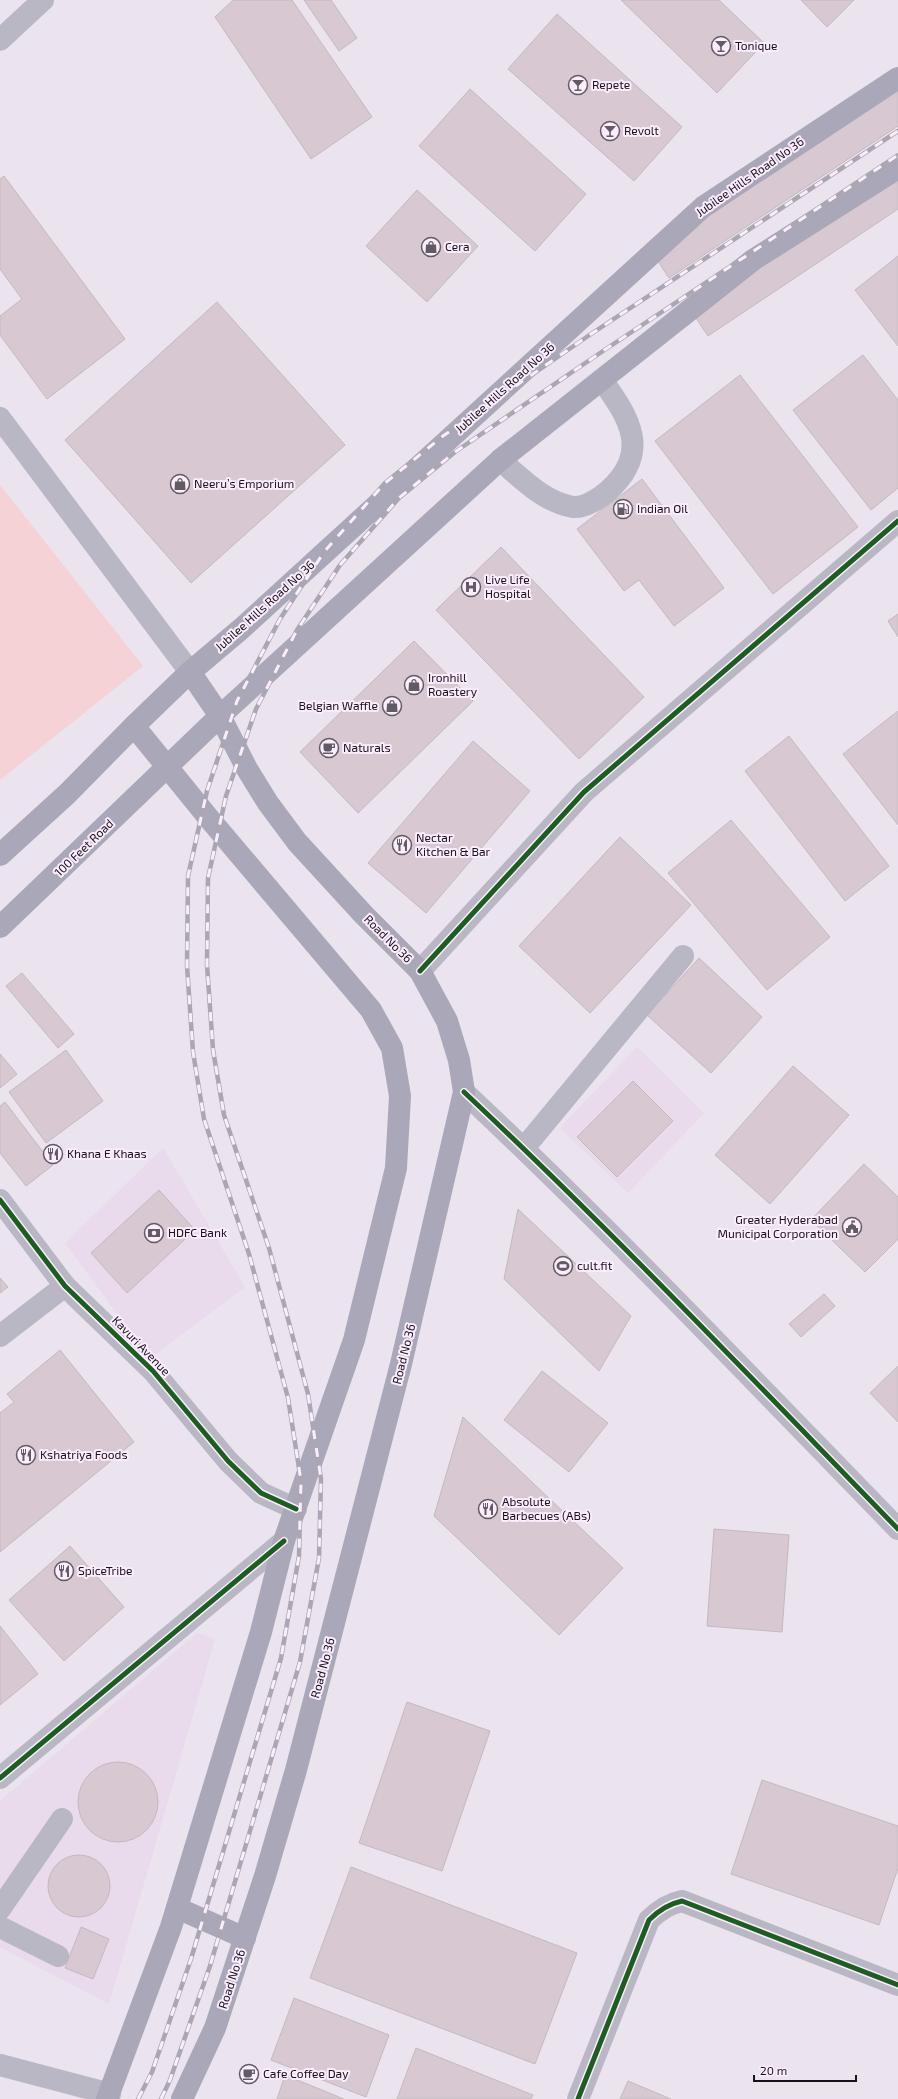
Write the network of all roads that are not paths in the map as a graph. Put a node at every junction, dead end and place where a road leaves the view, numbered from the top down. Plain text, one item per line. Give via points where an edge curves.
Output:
1 (44, 0) edge
2 (0, 40) edge
3 (898, 78) edge
4 (898, 168) edge
5 (602, 380) junction
6 (0, 418) edge
7 (500, 460) junction
8 (898, 521) edge
9 (190, 672) junction
10 (220, 716) junction
11 (134, 726) junction
12 (167, 768) junction
13 (0, 855) edge
14 (0, 927) edge
15 (683, 956) dead end
16 (420, 971) junction
17 (464, 1092) junction
18 (524, 1148) junction
19 (0, 1200) edge
20 (66, 1286) junction
21 (0, 1336) edge
22 (296, 1509) junction
23 (898, 1529) edge
24 (284, 1542) junction
25 (0, 1778) edge
26 (62, 1819) dead end
27 (177, 1908) junction
28 (0, 1909) edge
29 (0, 1927) edge
30 (245, 1938) junction
31 (58, 1956) dead end
32 (898, 1985) edge
33 (0, 2065) edge
34 (108, 2097) edge
35 (182, 2099) edge
36 (578, 2099) edge

1 - 2 street
3 - 9 main road, Jubilee Hills Road No 36 via 703,207 247,624
4 - 5 main road via 753,260
5 - 7 main road
5 - 7 street via 624,410 634,438 629,466 617,483 599,499 575,507 552,501
6 - 9 street
7 - 10 main road
8 - 16 street via 584,792
9 - 10 main road, Road No 36
9 - 11 main road, Jubilee Hills Road No 36
10 - 12 main road
10 - 16 main road, Road No 36 via 247,769 297,842
11 - 12 main road
11 - 13 main road via 67,794
12 - 14 main road, 100 Feet Road
12 - 22 main road via 371,1010 392,1048 400,1096 396,1168 354,1340
15 - 18 street
16 - 17 main road, Road No 36 via 447,1021 459,1060
17 - 18 street
17 - 30 main road, Road No 36 via 402,1364 296,1770 266,1876
18 - 23 street
19 - 20 street, Kavuri Avenue
20 - 21 street
20 - 22 street, Kavuri Avenue via 153,1371 208,1437 261,1494
22 - 24 main road
24 - 25 street
24 - 27 main road via 261,1632
26 - 28 street
27 - 30 main road
27 - 34 main road
29 - 31 street
30 - 35 main road, Road No 36 via 215,2028
32 - 36 street via 682,1901 672,1903 659,1910 649,1920
33 - 34 street

